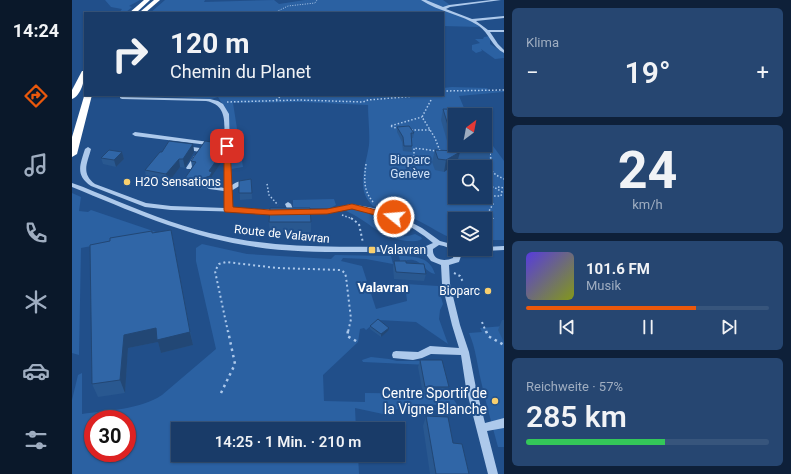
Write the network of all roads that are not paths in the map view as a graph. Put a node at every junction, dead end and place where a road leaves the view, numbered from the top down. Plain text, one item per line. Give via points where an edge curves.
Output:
1 (147, 0) edge
2 (157, 0) edge
3 (423, 0) edge
4 (499, 0) edge
5 (444, 8) junction
6 (133, 12) edge
7 (143, 12) edge
8 (504, 17) edge
9 (472, 20) junction
10 (491, 21) dead end
11 (504, 21) edge
12 (488, 31) junction
13 (504, 31) edge
14 (504, 52) edge
15 (84, 75) edge
16 (87, 96) edge
17 (88, 96) edge
18 (72, 97) edge
19 (171, 97) edge
20 (122, 98) dead end
21 (72, 125) edge
22 (135, 134) dead end
23 (171, 139) junction
24 (205, 143) junction
25 (166, 146) edge
26 (227, 146) junction
27 (180, 148) edge
28 (88, 149) dead end
29 (200, 150) junction
30 (72, 154) edge
31 (189, 168) dead end
32 (250, 182) edge
33 (72, 186) edge
34 (209, 187) dead end
35 (228, 190) junction
36 (288, 204) dead end
37 (228, 210) junction
38 (291, 212) junction
39 (438, 243) junction
40 (448, 245) edge
41 (504, 248) edge
42 (492, 249) edge
43 (428, 251) junction
44 (458, 256) edge
45 (445, 263) junction
46 (465, 352) junction
47 (400, 353) dead end
48 (504, 423) edge
49 (482, 428) junction
50 (493, 474) edge

1 - 6 highway
2 - 7 highway
3 - 5 street
4 - 5 street
5 - 9 street
8 - 9 street
9 - 12 street
10 - 11 street
12 - 13 street
12 - 14 street via 493,43
15 - 18 highway
16 - 21 highway
17 - 30 highway
19 - 20 street
19 - 26 street via 216,102 225,110
22 - 23 street
23 - 24 street
23 - 25 street
24 - 26 street
24 - 29 street
26 - 35 street
27 - 29 street
28 - 37 street via 82,169 86,180 93,185 145,205
29 - 31 street
32 - 35 street via 239,183
33 - 43 street, Route de Valavran via 174,226 245,243 326,250
34 - 35 street
35 - 37 street
36 - 38 street
37 - 38 street
38 - 39 street via 335,212 352,206 394,217 420,228
39 - 40 street
39 - 43 street via 431,246
41 - 42 street
43 - 45 street via 435,260
44 - 45 street via 456,260
45 - 46 street via 446,284
46 - 47 street via 430,350 418,356
46 - 49 street via 471,388
48 - 49 street
49 - 50 street

